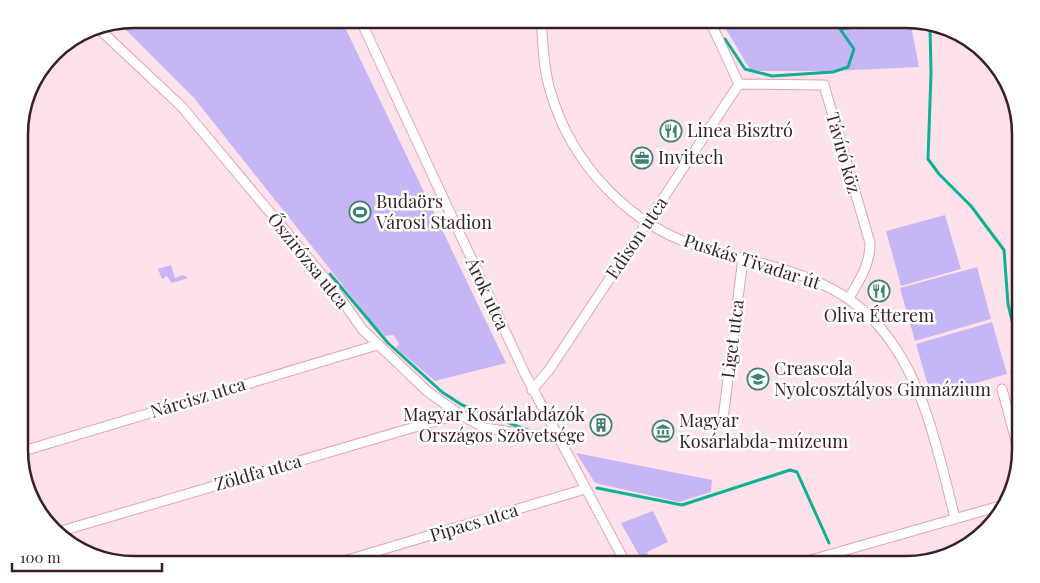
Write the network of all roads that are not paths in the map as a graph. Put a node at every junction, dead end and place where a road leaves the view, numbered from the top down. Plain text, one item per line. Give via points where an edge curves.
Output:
1 (364, 28) edge
2 (542, 28) edge
3 (713, 28) edge
4 (103, 32) edge
5 (739, 84) junction
6 (647, 221) junction
7 (743, 258) junction
8 (849, 298) junction
9 (377, 345) junction
10 (1002, 389) dead end
11 (532, 390) junction
12 (459, 414) junction
13 (723, 419) dead end
14 (1012, 426) edge
15 (556, 435) junction
16 (28, 450) edge
17 (584, 489) junction
18 (995, 507) edge
19 (955, 518) junction
20 (64, 530) edge
21 (621, 555) edge
22 (828, 555) edge
23 (362, 556) edge

1 - 11 street, Árok utca
2 - 6 street, Puskás Tivadar út via 549,89 566,131 601,184
3 - 5 street
4 - 9 street, Őszirózsa utca via 182,107
5 - 6 street, Edison utca
5 - 8 street, Távíró köz via 824,85 870,243 867,268
6 - 7 street, Puskás Tivadar út via 705,249
6 - 11 street, Edison utca via 549,370
7 - 8 street, Puskás Tivadar út via 809,278
7 - 13 street, Liget utca
8 - 19 street, Puskás Tivadar út via 877,323 901,355 922,400
9 - 12 street, Őszirózsa utca via 427,391
9 - 16 street, Nárcisz utca
10 - 14 street
11 - 15 street, Árok utca
12 - 15 street, Őszirózsa utca via 485,428
12 - 20 street, Zöldfa utca
15 - 17 street, Árok utca
17 - 21 street, Árok utca
17 - 23 street, Pipacs utca
18 - 19 street
19 - 22 street

